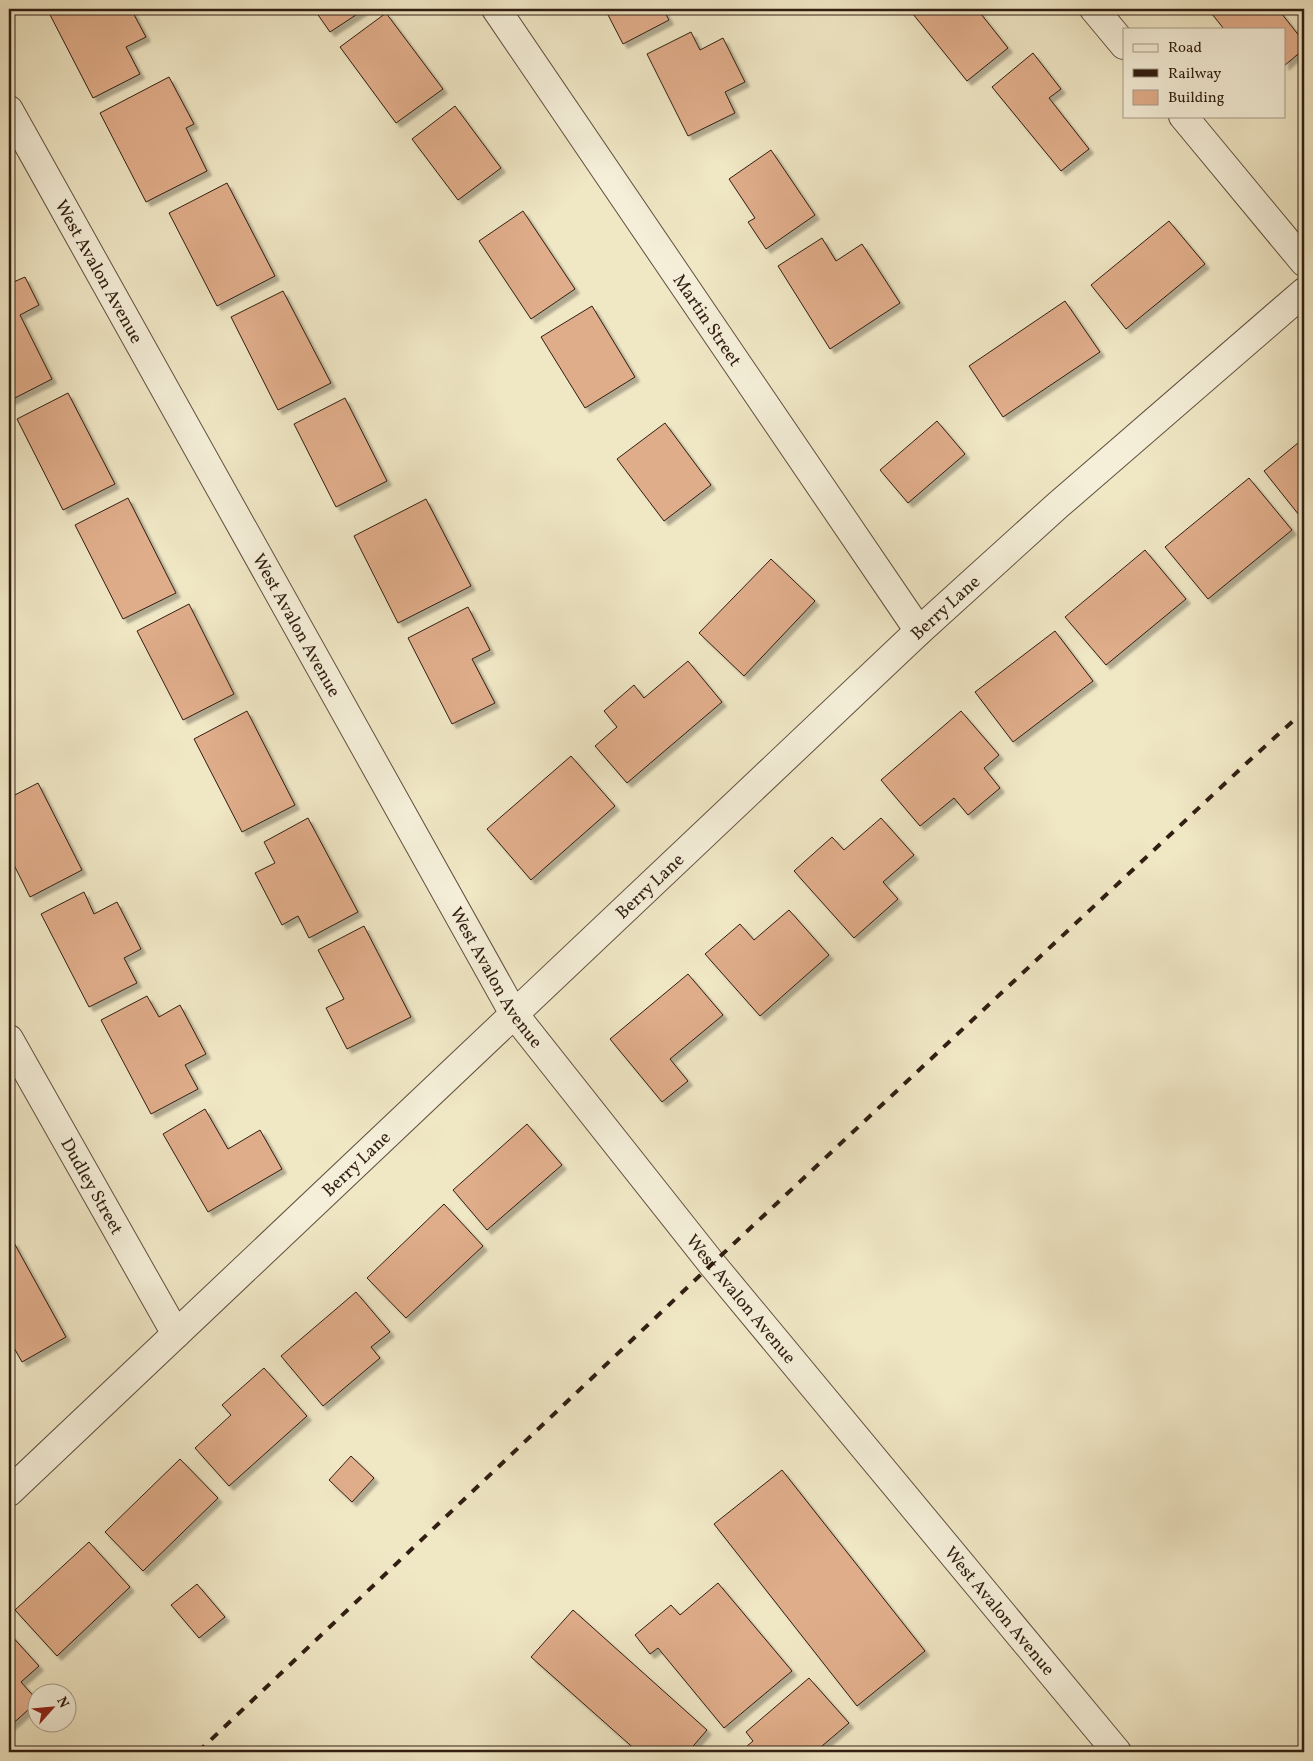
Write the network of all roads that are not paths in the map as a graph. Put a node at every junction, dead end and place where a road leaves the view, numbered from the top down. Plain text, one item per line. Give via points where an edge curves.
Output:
1 (496, 9) edge
2 (1094, 9) edge
3 (1123, 44) edge
4 (9, 110) edge
5 (1185, 118) edge
6 (1304, 262) edge
7 (1304, 292) edge
8 (919, 631) junction
9 (514, 1014) junction
10 (9, 1039) edge
11 (176, 1334) junction
12 (9, 1492) edge
13 (1117, 1752) edge

1 - 8 street, Martin Street
2 - 3 street
4 - 9 street, West Avalon Avenue
5 - 6 street
7 - 8 street, Berry Lane via 1058,505
8 - 9 street, Berry Lane
9 - 11 street, Berry Lane
9 - 13 street, West Avalon Avenue via 712,1264
10 - 11 street, Dudley Street
11 - 12 street, Berry Lane

